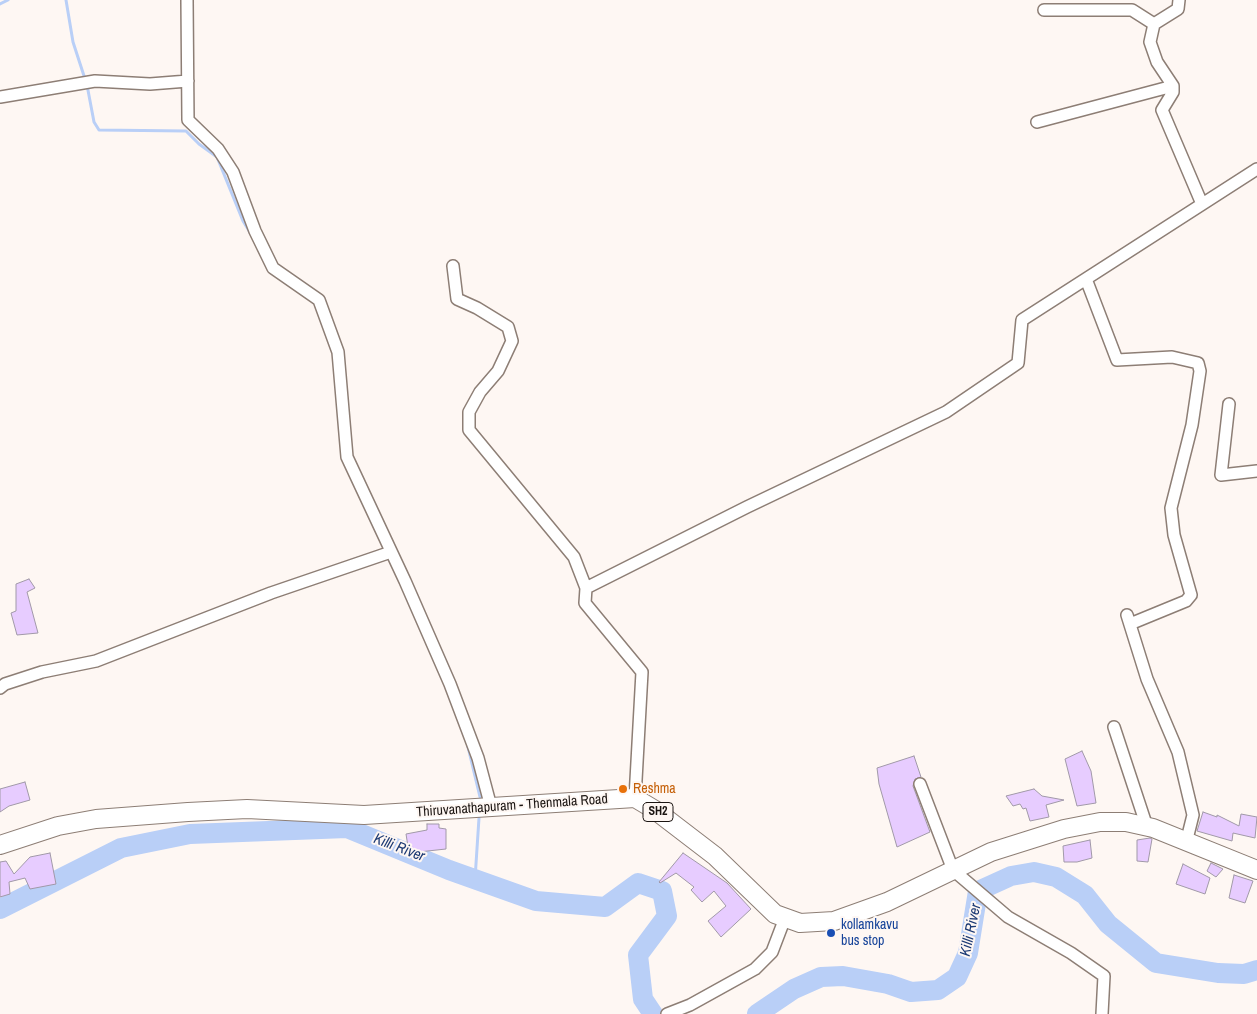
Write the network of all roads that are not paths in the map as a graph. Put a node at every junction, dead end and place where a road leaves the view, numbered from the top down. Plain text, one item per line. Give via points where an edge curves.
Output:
1 (187, 0) edge
2 (1178, 0) edge
3 (1044, 10) dead end
4 (1154, 24) junction
5 (188, 81) junction
6 (1173, 86) junction
7 (0, 97) edge
8 (1037, 122) dead end
9 (1257, 169) edge
10 (1202, 204) junction
11 (453, 266) dead end
12 (1086, 279) junction
13 (1230, 404) dead end
14 (1257, 471) edge
15 (392, 552) junction
16 (586, 588) junction
17 (0, 688) edge
18 (1114, 727) dead end
19 (920, 784) dead end
20 (636, 798) junction
21 (491, 807) junction
22 (1147, 827) junction
23 (1186, 843) junction
24 (0, 845) edge
25 (1257, 870) edge
26 (954, 871) junction
27 (785, 918) junction
28 (667, 1014) edge
29 (1102, 1014) edge

1 - 5 street
2 - 4 street via 1178,9
3 - 4 street via 1132,10
4 - 6 street via 1150,42 1157,62
5 - 7 street via 150,84 95,81
5 - 15 street via 188,120 218,149 233,172 273,268 319,300 338,352 347,457
6 - 8 street
6 - 10 street via 1162,110
9 - 10 street
10 - 12 street
11 - 16 street via 457,299 508,326 512,340 498,370 469,412 469,430 574,557
12 - 16 street via 1022,320 1018,363 946,412 746,506
12 - 23 street via 1117,360 1172,357 1198,363 1200,371 1192,425 1171,508 1174,535 1191,595 1186,601 1129,619 1147,679 1178,752 1193,815
13 - 14 street via 1221,475
15 - 17 street via 271,593 96,661 42,672
15 - 21 street via 450,684 478,758
16 - 20 street via 585,603 642,672
18 - 22 street
19 - 26 street
20 - 21 main road, Thiruvanathapuram - Thenmala Road / SH2
20 - 27 main road, SH2 via 715,856 775,914
21 - 24 main road, Thiruvanathapuram - Thenmala Road / SH2 via 364,815 247,809 96,819 58,826
22 - 23 main road, SH2
22 - 26 main road, SH2 via 1126,822 1100,822 1064,829 991,852
23 - 25 main road, SH2
26 - 27 main road, SH2 via 887,902 834,921 800,923
26 - 29 street via 1008,917 1104,976
27 - 28 street via 772,952 755,969

